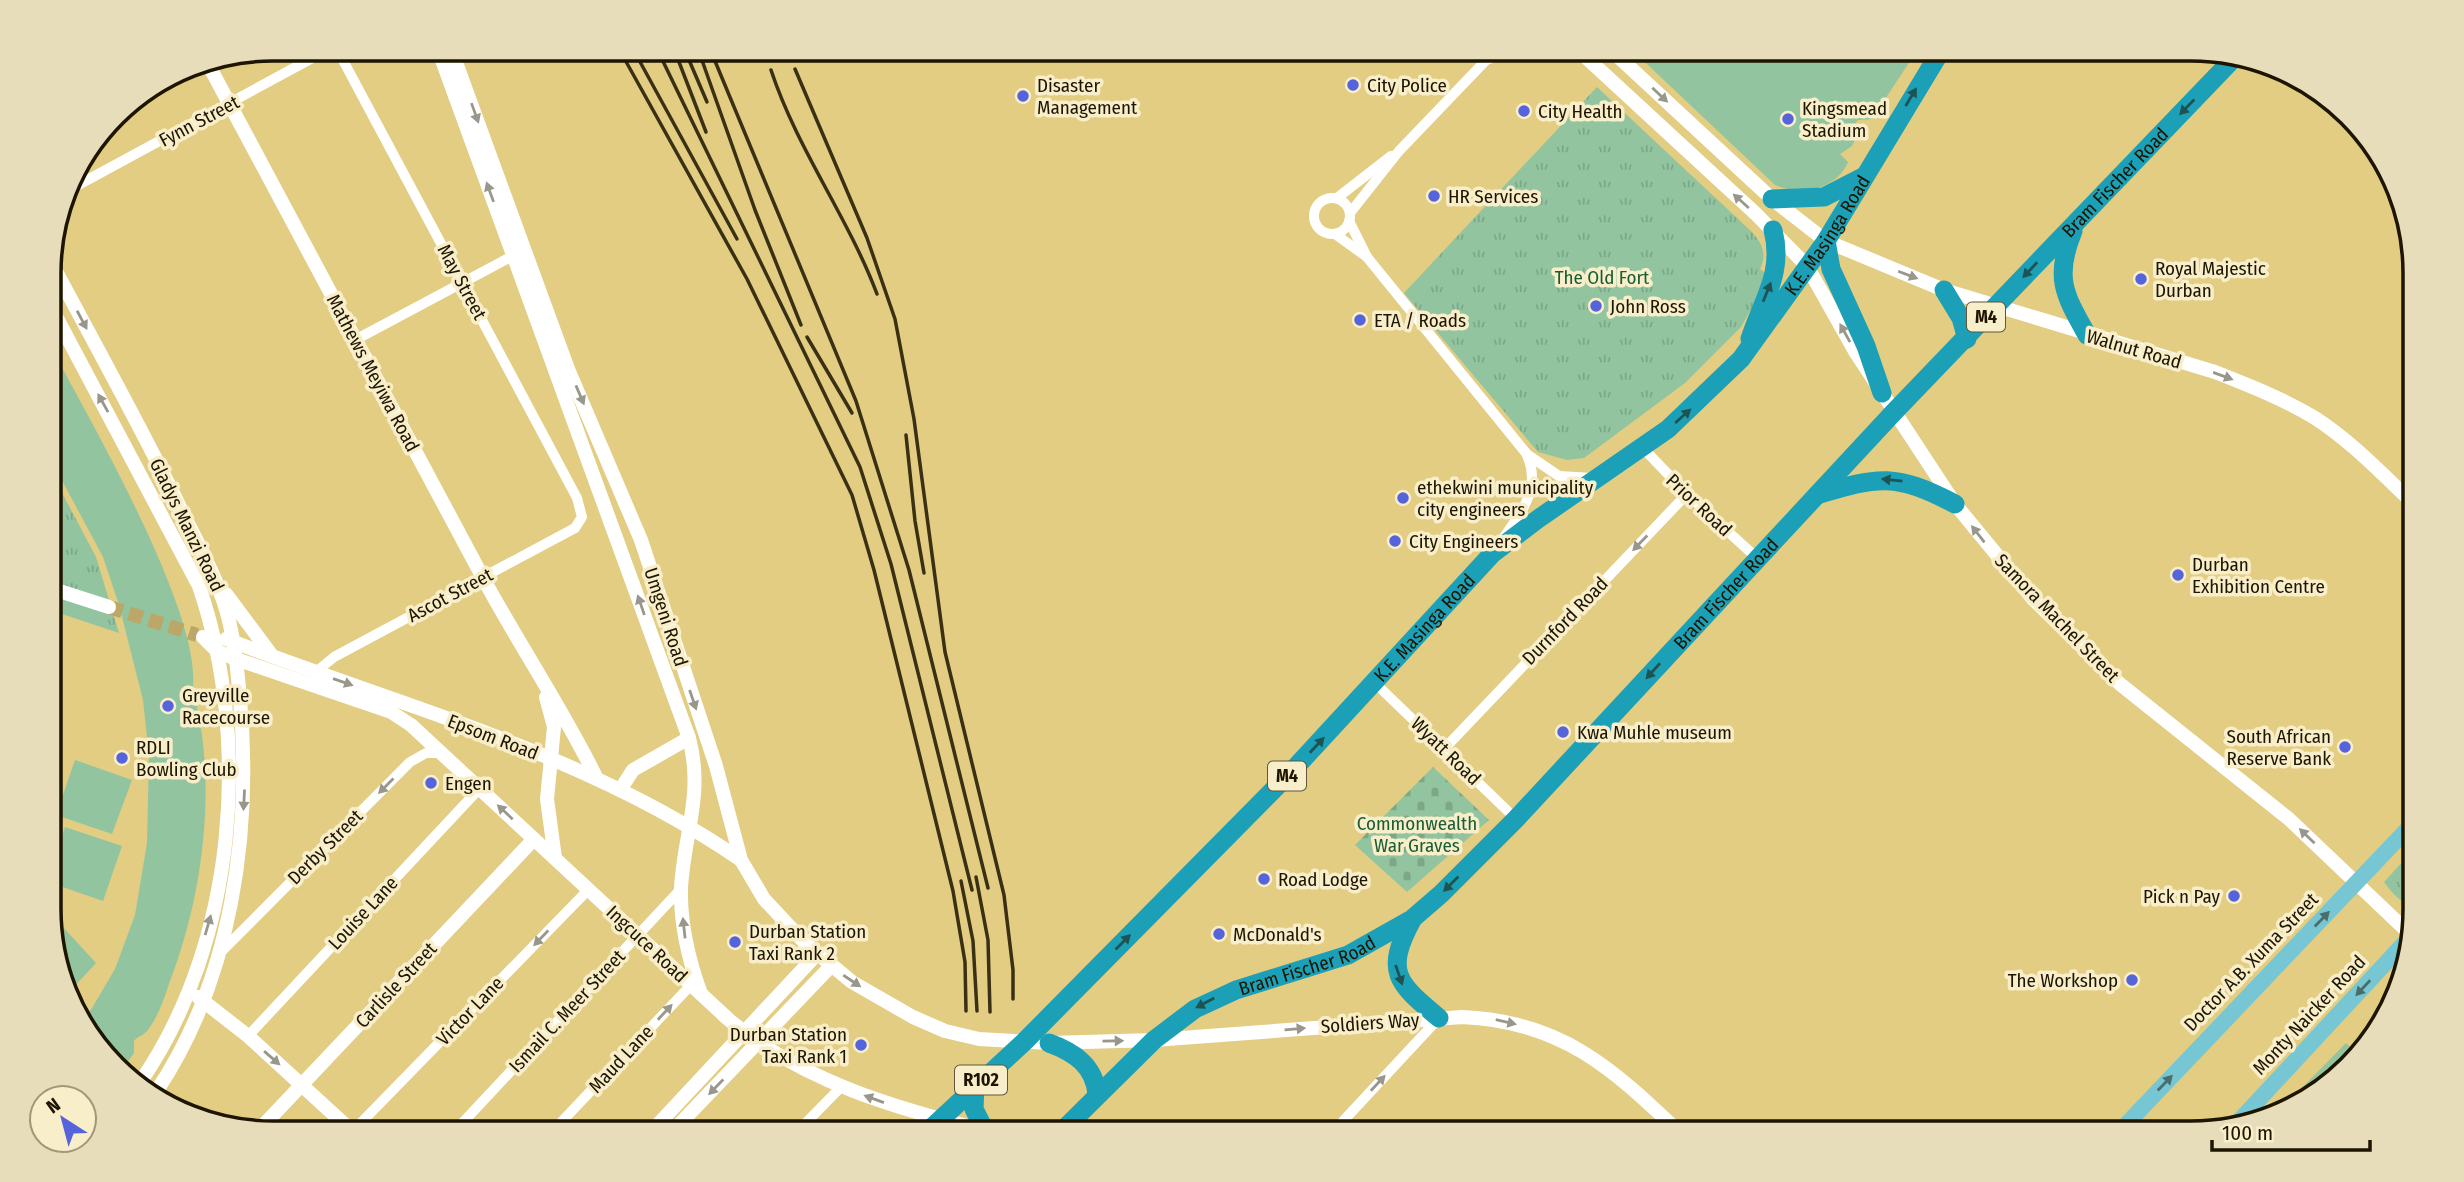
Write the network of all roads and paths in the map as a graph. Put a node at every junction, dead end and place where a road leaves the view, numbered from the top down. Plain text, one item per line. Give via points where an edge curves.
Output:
1 (1483, 61) edge
2 (1590, 61) edge
3 (1623, 61) edge
4 (1935, 61) edge
5 (305, 62) edge
6 (344, 62) edge
7 (443, 62) edge
8 (456, 62) edge
9 (2228, 65) edge
10 (211, 71) edge
11 (229, 104) junction
12 (1399, 151) junction
13 (1863, 177) junction
14 (82, 183) edge
15 (1337, 198) junction
16 (1772, 199) junction
17 (1349, 217) junction
18 (2077, 220) junction
19 (1773, 230) junction
20 (1335, 233) junction
21 (1826, 241) junction
22 (519, 253) junction
23 (1367, 257) junction
24 (1807, 266) junction
25 (62, 282) edge
26 (463, 284) junction
27 (1944, 290) junction
28 (1996, 307) junction
29 (62, 327) edge
30 (2087, 335) junction
31 (1967, 339) junction
32 (355, 340) junction
33 (1745, 353) junction
34 (561, 371) junction
35 (1882, 393) junction
36 (1894, 412) junction
37 (1643, 448) junction
38 (153, 453) junction
39 (1526, 453) junction
40 (136, 463) junction
41 (1600, 477) junction
42 (1687, 494) junction
43 (2403, 494) edge
44 (1816, 495) junction
45 (1955, 504) junction
46 (582, 517) joint
47 (641, 540) junction
48 (621, 547) junction
49 (1492, 554) junction
50 (1758, 559) junction
51 (483, 578) junction
52 (215, 579) junction
53 (61, 592) edge
54 (109, 607) tunnel mouth
55 (205, 636) junction
56 (233, 642) junction
57 (217, 651) junction
58 (273, 657) junction
59 (236, 659) junction
60 (317, 672) junction
61 (541, 682) junction
62 (1375, 683) junction
63 (689, 738) junction
64 (1444, 749) junction
65 (442, 753) junction
66 (552, 759) junction
67 (597, 779) junction
68 (479, 789) junction
69 (620, 790) junction
70 (1517, 819) junction
71 (691, 828) junction
72 (2403, 834) edge
73 (534, 839) junction
74 (555, 858) junction
75 (741, 860) junction
76 (2356, 883) junction
77 (589, 889) junction
78 (681, 889) junction
79 (1412, 919) junction
80 (2402, 928) edge
81 (639, 934) junction
82 (2399, 947) edge
83 (817, 954) junction
84 (216, 957) junction
85 (831, 966) junction
86 (188, 990) junction
87 (696, 990) junction
88 (203, 1001) junction
89 (1438, 1018) junction
90 (746, 1032) junction
91 (247, 1036) junction
92 (1153, 1040) junction
93 (761, 1041) junction
94 (1024, 1042) junction
95 (1049, 1043) junction
96 (144, 1077) edge
97 (302, 1084) junction
98 (975, 1086) junction
99 (159, 1087) edge
100 (841, 1087) junction
101 (1097, 1095) junction
102 (2246, 1113) edge
103 (1344, 1120) edge
104 (1666, 1120) edge
105 (2130, 1120) edge
106 (268, 1121) edge
107 (341, 1121) edge
108 (364, 1121) edge
109 (464, 1121) edge
110 (563, 1121) edge
111 (675, 1121) edge
112 (677, 1121) edge
113 (808, 1121) edge
114 (920, 1121) edge
115 (939, 1121) edge
116 (981, 1121) edge
117 (1072, 1121) edge

1 - 12 street
19 -> 2 main road, Samora Machel Street
3 -> 16 main road, Walnut Road
13 -> 4 highway, K.E. Masinga Road / M4
5 - 11 street, Fynn Street
6 - 26 street, May Street
22 -> 7 main road, Umgeni Road / R102
8 -> 22 main road, Umgeni Road / R102
9 -> 18 highway, Bram Fischer Road / M4
10 - 11 main road, Mathews Meyiwa Road
11 - 14 street, Fynn Street
11 - 32 main road, Mathews Meyiwa Road
12 - 15 street
12 - 17 street
13 - 16 highway via 1824,197
13 - 21 highway, K.E. Masinga Road / M4
15 - 17 street via 1345,204
15 - 20 street via 1321,202 1314,214 1319,229
16 - 21 main road, Walnut Road
17 - 20 street via 1344,229
17 - 23 street
18 -> 28 highway, Bram Fischer Road / M4
18 - 30 highway via 2063,260 2062,282
19 - 24 main road, Samora Machel Street
33 -> 19 highway via 1776,269
20 - 23 street
21 - 24 highway, K.E. Masinga Road / M4
21 -> 27 main road, Walnut Road
21 - 35 highway via 1831,269
22 - 26 street
22 - 34 main road, Umgeni Road / R102
23 - 39 street
24 - 33 highway, K.E. Masinga Road / M4
35 -> 24 main road, Samora Machel Street
25 -> 38 main road, Gladys Manzi Road
26 - 32 street
26 - 46 street, May Street via 580,503
27 - 28 main road, Walnut Road
27 - 31 highway
28 - 30 main road, Walnut Road
28 - 31 highway, Bram Fischer Road / M4
40 -> 29 main road, Gladys Manzi Road
30 -> 43 main road, Walnut Road via 2215,372 2314,417
31 - 36 highway, Bram Fischer Road / M4
32 - 51 main road, Mathews Meyiwa Road
37 -> 33 highway, K.E. Masinga Road / M4 via 1694,406
34 -> 47 main road, Umgeni Road / R102
34 - 48 main road, Umgeni Road / R102
35 - 36 main road, Samora Machel Street
36 - 44 highway, Bram Fischer Road / M4
36 - 45 main road, Samora Machel Street
37 - 41 highway, K.E. Masinga Road / M4
37 - 42 street, Prior Road
38 - 40 main road
38 - 52 main road, Gladys Manzi Road
39 - 41 street via 1559,475 1584,480
39 - 49 street via 1533,474 1531,494
40 - 55 main road, Gladys Manzi Road via 186,558
41 - 49 highway, K.E. Masinga Road / M4
42 - 50 street, Prior Road
42 -> 64 street, Durnford Road
45 -> 44 highway via 1925,488 1892,479 1865,481
44 - 50 highway, Bram Fischer Road / M4
76 -> 45 main road, Samora Machel Street via 2263,796 2080,647 2026,591
46 - 51 street, Ascot Street via 575,528
47 - 48 main road
47 -> 75 main road, Umgeni Road / R102 via 716,766
63 -> 48 main road, Umgeni Road / R102
49 - 62 highway, K.E. Masinga Road / M4
50 -> 70 highway, Bram Fischer Road / M4
51 - 60 street, Ascot Street via 334,657
51 - 61 main road, Mathews Meyiwa Road
52 - 56 main road, Gladys Manzi Road
52 - 58 main road
53 - 54 main road
55 - 56 main road, Epsom Road
55 - 57 main road
56 - 58 main road, Epsom Road
56 - 59 main road, Gladys Manzi Road
57 - 59 main road
86 -> 57 main road via 221,870 230,800 228,720
58 - 60 main road, Epsom Road
59 - 65 main road, Ingcuce Road via 391,712
59 -> 84 main road, Gladys Manzi Road via 245,799 236,871
60 -> 66 main road, Epsom Road
61 - 66 main road, Mathews Meyiwa Road via 554,727
61 - 67 main road, Mathews Meyiwa Road
62 - 64 street, Wyatt Road
94 -> 62 highway, K.E. Masinga Road / M4
63 - 69 main road via 632,770
63 - 71 main road, Umgeni Road / R102 via 696,777
64 - 70 street, Wyatt Road
65 - 68 main road, Ingcuce Road
65 -> 84 street, Derby Street via 426,753 410,762
66 - 67 main road, Epsom Road
66 - 74 main road, Mathews Meyiwa Road via 547,799
67 - 69 main road, Epsom Road
73 -> 68 main road, Ingcuce Road
68 - 91 street, Louise Lane
69 - 71 main road, Epsom Road
70 -> 79 highway, Bram Fischer Road / M4
71 - 75 main road, Epsom Road
71 - 78 main road, Umgeni Road / R102
72 - 76 main road, Doctor A.B. Xuma Street
73 - 74 main road, Ingcuce Road
73 - 97 main road, Carlisle Street
74 - 77 main road, Ingcuce Road
75 - 83 main road, Umgeni Road / R102 via 764,899
76 - 80 main road, Samora Machel Street
105 -> 76 main road, Doctor A.B. Xuma Street
77 - 81 main road, Ingcuce Road
77 -> 108 street, Victor Lane
78 - 81 street, Ismail C. Meer Street
87 -> 78 main road, Umgeni Road / R102
79 -> 89 highway via 1397,950 1398,977
79 -> 92 highway, Bram Fischer Road / M4 via 1348,955 1212,999
81 - 87 main road, Ingcuce Road
81 - 109 street, Ismail C. Meer Street
82 -> 102 main road, Monty Naicker Road
83 - 85 main road, Umgeni Road / R102
83 - 90 main road
84 - 88 main road, Gladys Manzi Road
85 - 93 main road
85 -> 94 main road, Umgeni Road / R102 via 881,1000 937,1028 979,1040
86 - 88 main road
86 - 96 main road via 167,1039
87 - 90 main road, Ingcuce Road / R102
110 -> 87 street, Maud Lane
88 - 91 main road
88 - 99 main road, Gladys Manzi Road
92 -> 89 main road, Soldiers Way
103 -> 89 street
89 -> 104 main road, Soldiers Way via 1487,1018 1548,1034 1606,1066
90 - 93 main road, Ingcuce Road / R102
90 - 111 main road
91 -> 97 main road
95 -> 92 main road, Soldiers Way / R102
92 - 101 highway, Bram Fischer Road
93 - 100 main road, Ingcuce Road / R102
93 -> 112 main road
94 - 95 main road, Soldiers Way / R102
94 - 98 highway, R102
95 - 101 highway via 1082,1061 1096,1083
97 - 106 main road, Carlisle Street
97 - 107 main road
98 - 115 highway, R102
98 - 116 highway via 974,1109
100 - 113 street
114 -> 100 main road, Ingcuce Road / R102
101 - 117 highway, Bram Fischer Road

